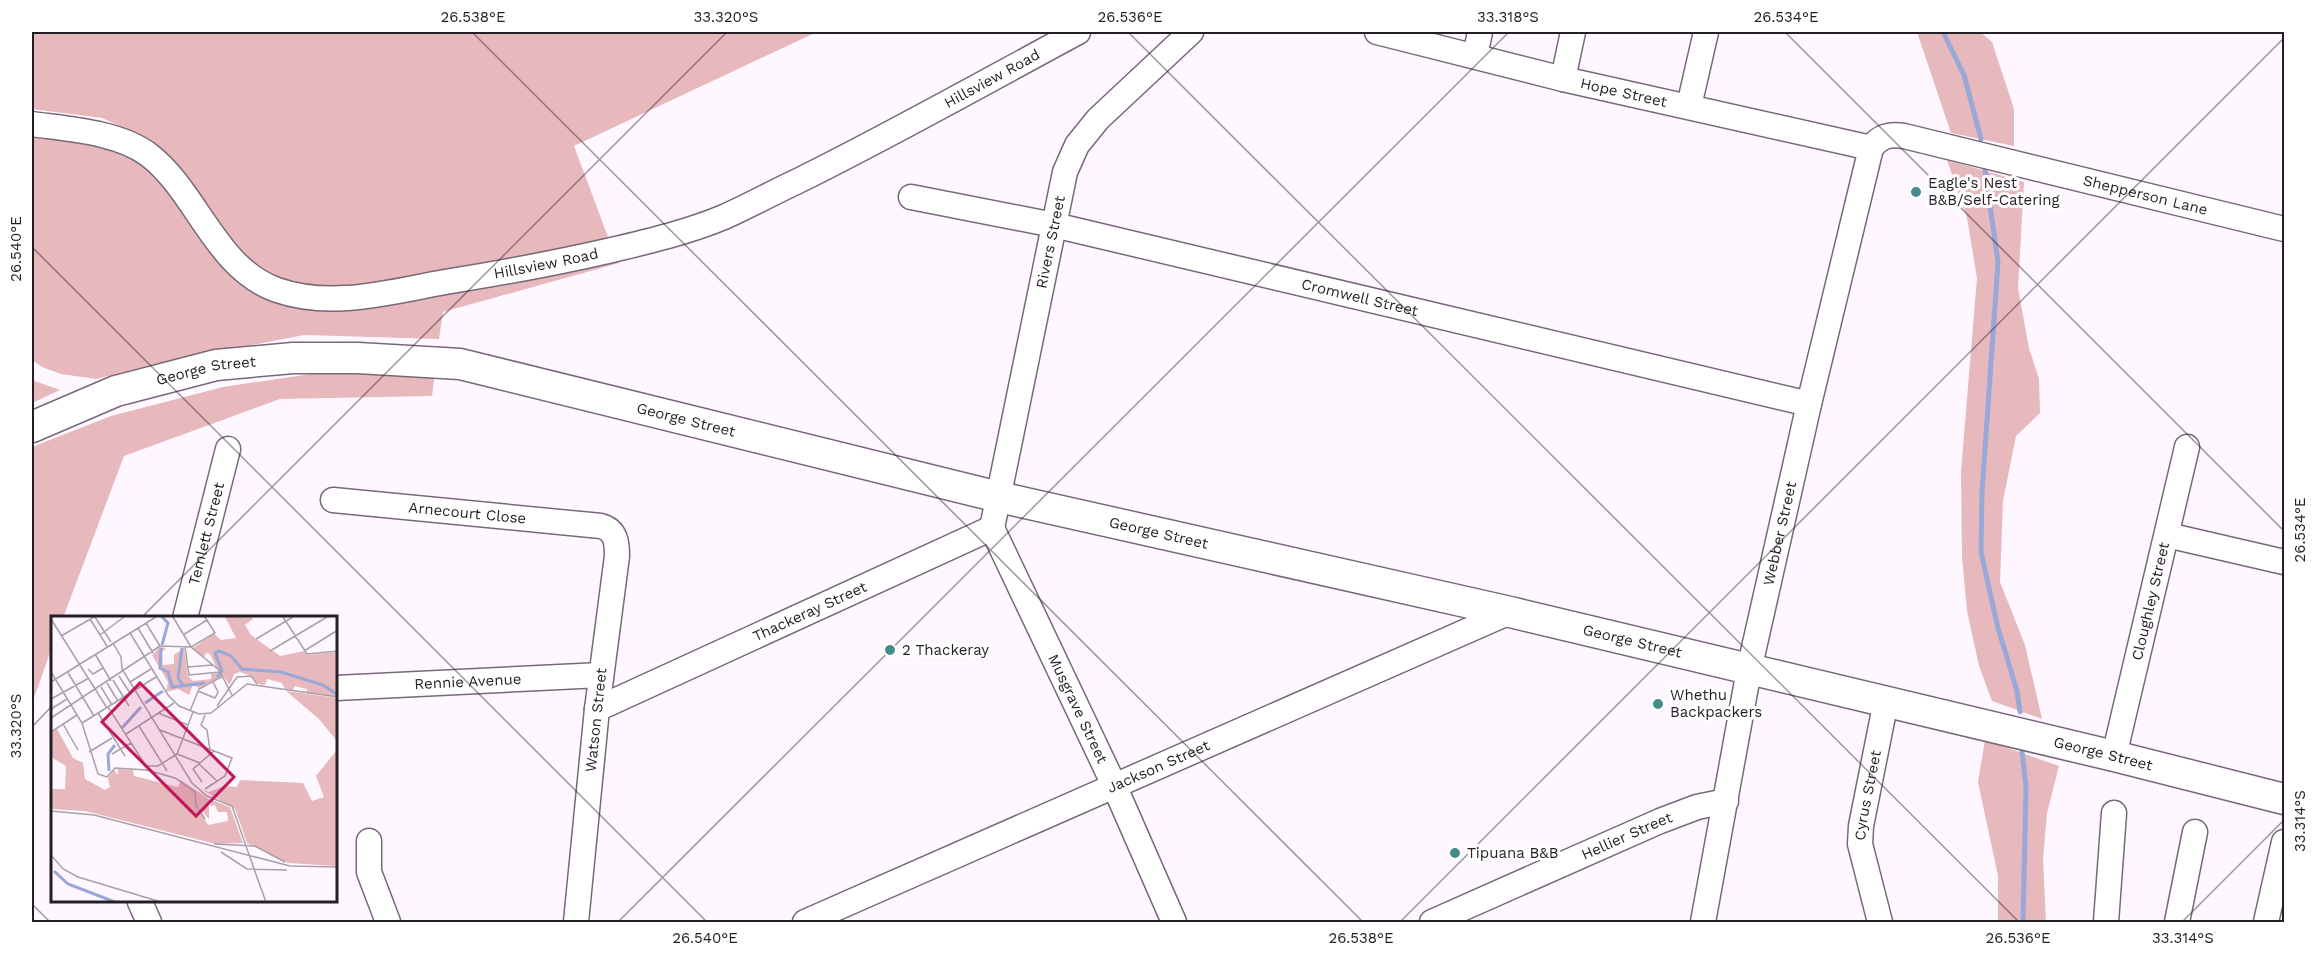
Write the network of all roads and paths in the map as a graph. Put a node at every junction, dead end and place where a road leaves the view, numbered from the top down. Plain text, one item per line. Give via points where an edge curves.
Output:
1 (1078, 32) edge
2 (1191, 32) edge
3 (1377, 32) edge
4 (1480, 32) edge
5 (1573, 32) edge
6 (1706, 32) edge
7 (1475, 56) junction
8 (1563, 79) junction
9 (1689, 106) junction
10 (32, 124) edge
11 (1871, 148) junction
12 (911, 197) dead end
13 (1054, 225) junction
14 (2284, 229) edge
15 (1809, 404) junction
16 (32, 427) edge
17 (2187, 447) dead end
18 (228, 449) dead end
19 (999, 497) junction
20 (333, 500) dead end
21 (601, 526) joint
22 (992, 528) junction
23 (2167, 535) junction
24 (2284, 562) edge
25 (1509, 612) junction
26 (186, 616) edge
27 (1749, 670) junction
28 (601, 675) junction
29 (338, 688) edge
30 (1886, 701) junction
31 (597, 709) junction
32 (2114, 756) junction
33 (1114, 785) junction
34 (2284, 799) edge
35 (1726, 801) junction
36 (2114, 813) dead end
37 (2195, 832) dead end
38 (369, 841) dead end
39 (2284, 842) edge
40 (140, 903) edge
41 (149, 922) edge
42 (388, 922) edge
43 (576, 922) edge
44 (805, 922) edge
45 (1174, 922) edge
46 (1432, 922) edge
47 (1703, 922) edge
48 (1880, 922) edge
49 (2106, 922) edge
50 (2177, 922) edge
51 (2266, 922) edge

1 - 10 street, Hillsview Road via 847,156 723,217 665,237 543,266 337,300 302,297 254,279 210,232 170,175 149,155 127,142
2 - 13 street, Rivers Street via 1098,119 1077,145 1065,172
3 - 7 street, Hope Street
4 - 7 street
5 - 8 street
6 - 9 street
7 - 8 street, Hope Street
8 - 9 street, Hope Street
9 - 11 street, Hope Street
11 - 14 street, Shepperson Lane via 1883,137 1904,136
11 - 15 street, Webber Street
12 - 13 street, Cromwell Street
13 - 15 street, Cromwell Street
13 - 19 street, Rivers Street
15 - 27 street, Webber Street
16 - 19 main road, George Street via 116,391 216,366 293,358 460,363
17 - 23 street, Cloughley Street
18 - 26 street, Temlett Street
19 - 22 street
19 - 25 main road, George Street
20 - 21 street, Arnecourt Close
21 - 28 street, Watson Street via 612,532 617,556
22 - 31 street, Thackeray Street
22 - 33 street, Musgrave Street
23 - 24 street
23 - 32 street, Cloughley Street
25 - 27 main road, George Street
25 - 33 street, Jackson Street
27 - 30 main road, George Street
27 - 35 street, Webber Street
28 - 29 street, Rennie Avenue
28 - 31 street, Watson Street
30 - 32 main road, George Street
30 - 48 street, Cyrus Street via 1860,844
31 - 43 street, Watson Street
32 - 34 main road, George Street
33 - 44 street, Jackson Street
33 - 45 street, Musgrave Street
35 - 46 street, Hellier Street via 1660,821
35 - 47 street, Webber Street
36 - 49 street
37 - 50 street
38 - 42 street via 369,872
39 - 51 street
40 - 41 street

